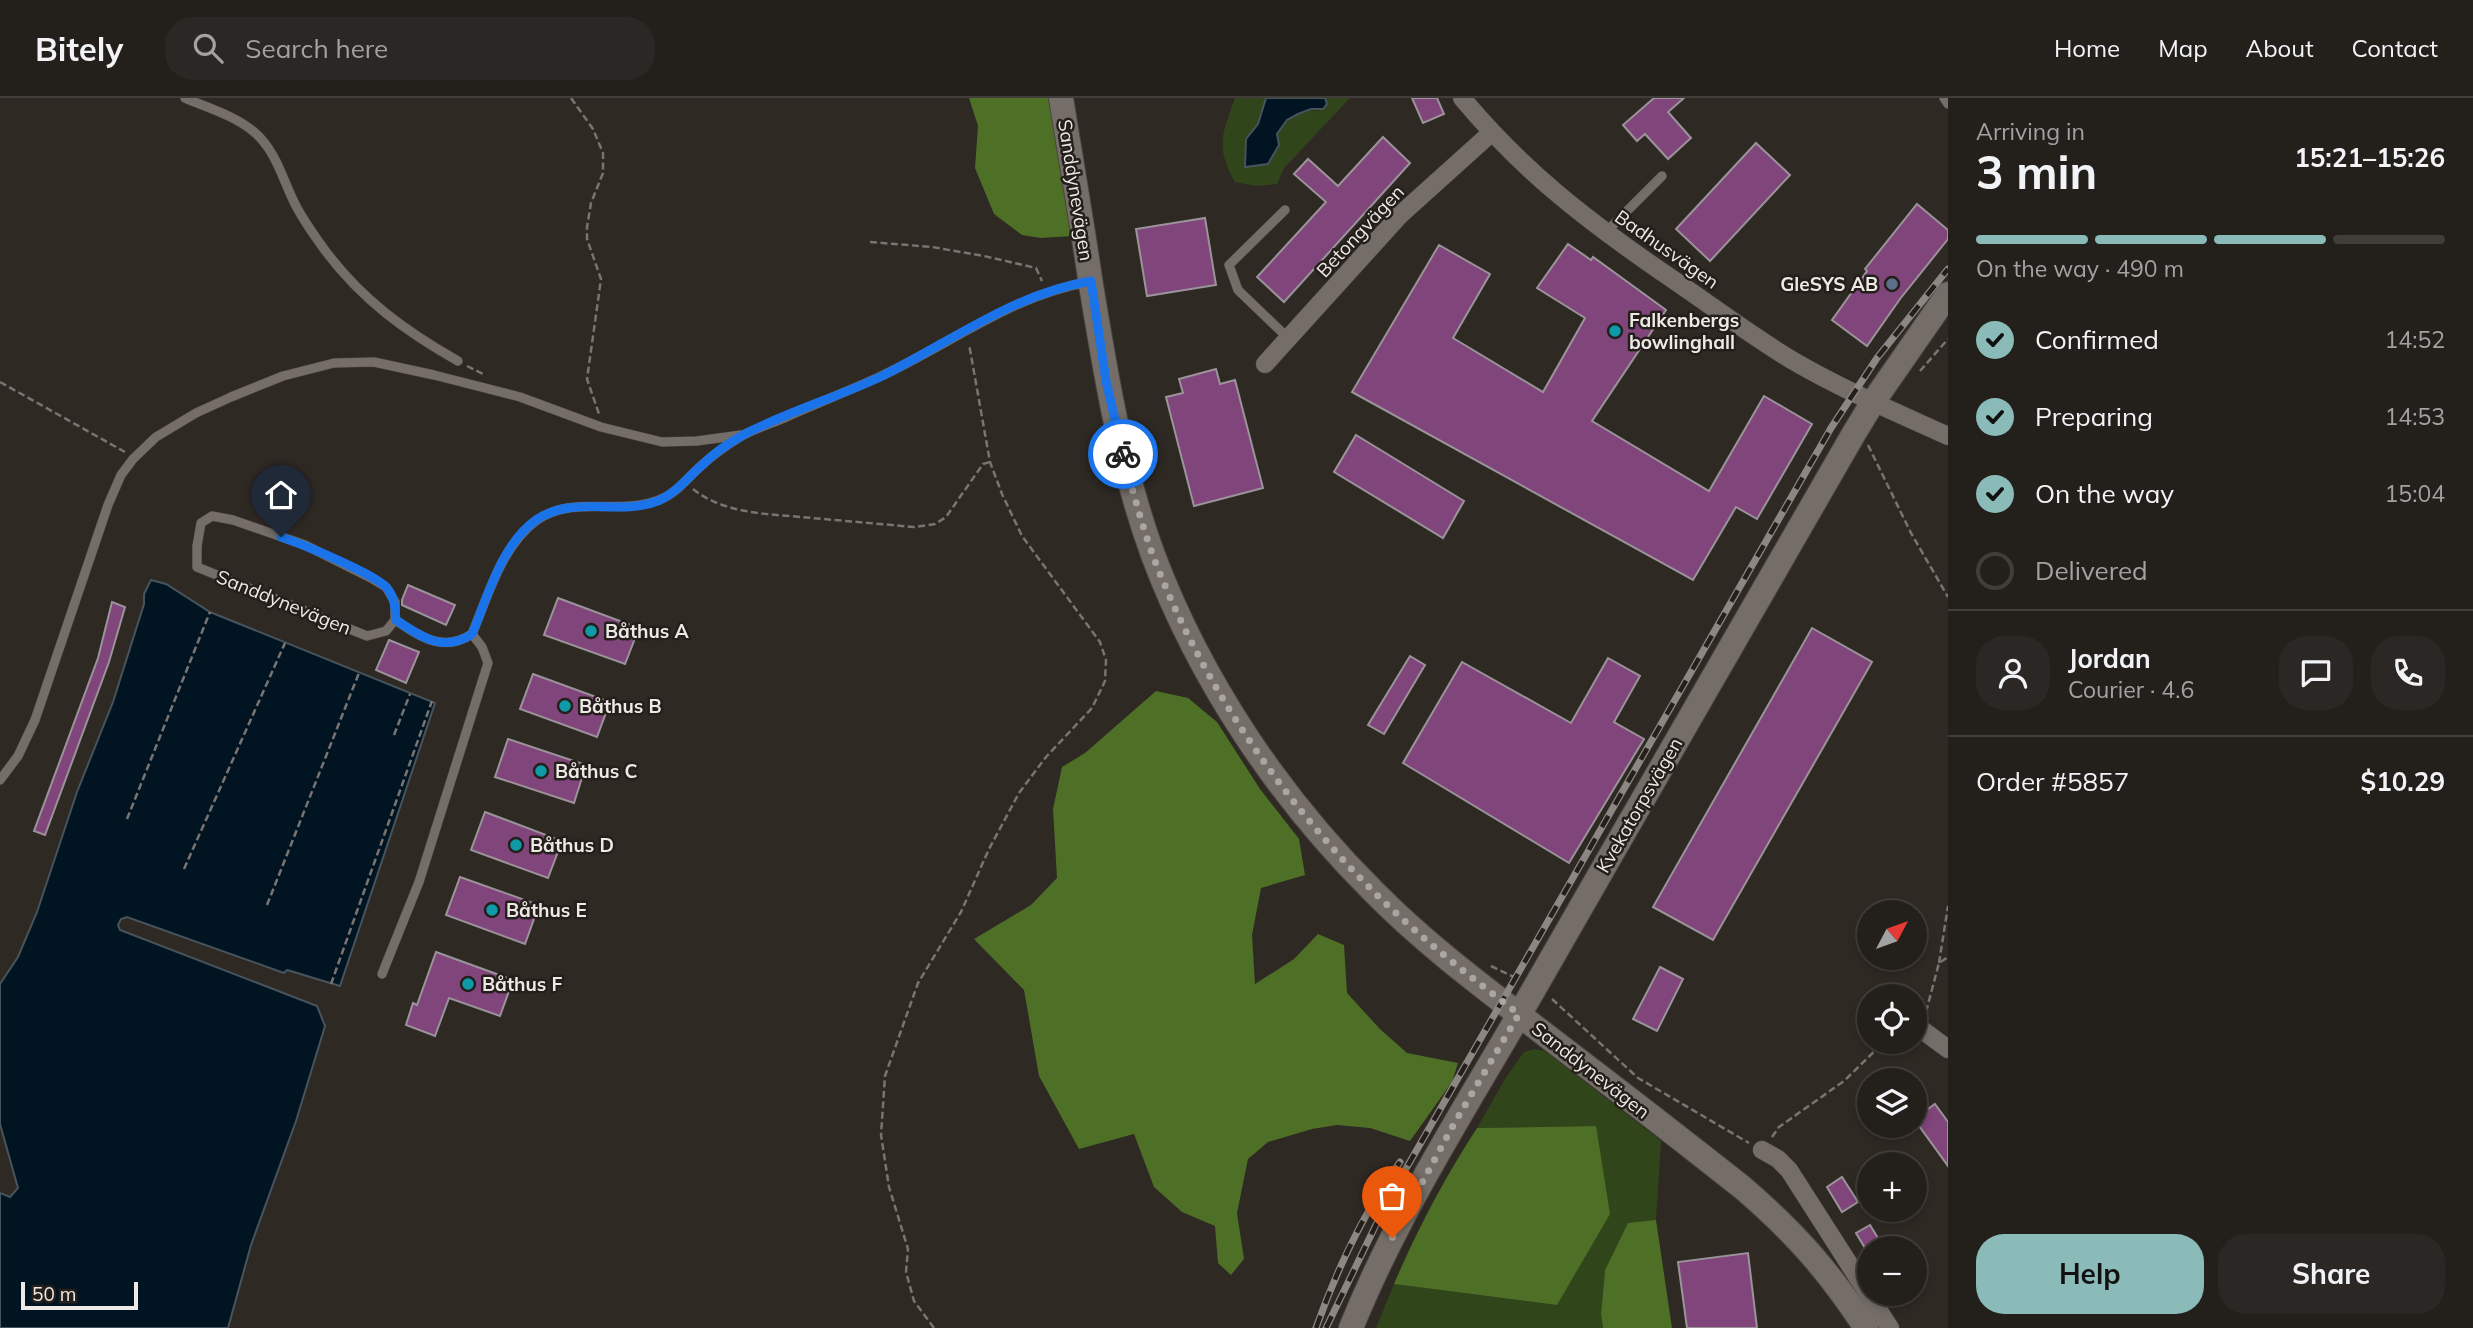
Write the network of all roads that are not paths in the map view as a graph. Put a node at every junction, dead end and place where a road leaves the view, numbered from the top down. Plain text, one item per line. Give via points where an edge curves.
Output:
1 (185, 98) edge
2 (1061, 98) edge
3 (1462, 98) edge
4 (1944, 98) edge
5 (1948, 104) edge
6 (1491, 133) junction
7 (1662, 176) dead end
8 (1284, 210) dead end
9 (1605, 233) junction
10 (1091, 281) junction
11 (1948, 294) edge
12 (1288, 338) junction
13 (458, 361) dead end
14 (1265, 364) dead end
15 (1873, 402) junction
16 (743, 435) junction
17 (1948, 436) edge
18 (396, 620) junction
19 (472, 634) junction
20 (0, 780) edge
21 (382, 974) dead end
22 (1519, 1014) junction
23 (1927, 1033) edge
24 (1948, 1049) edge
25 (1762, 1150) road end
26 (1351, 1328) edge
27 (1866, 1328) edge
28 (1890, 1328) edge

1 - 13 lane via 252,131 274,155 311,230 358,290 385,315
2 - 10 street, Sanddynevägen
3 - 6 street, Badhusvägen
4 - 5 lane
6 - 9 street, Badhusvägen
6 - 12 street, Betongvägen via 1400,215
7 - 9 lane
8 - 12 lane via 1229,265 1238,290
9 - 15 street, Badhusvägen via 1790,359
10 - 16 lane, Sanddynevägen via 1047,291 880,377
10 - 22 street, Sanddynevägen via 1106,381 1137,504 1158,568 1211,679 1270,770 1372,891
11 - 15 street, Kvekatorpsvägen
12 - 14 street, Betongvägen
15 - 17 street, Badhusvägen
15 - 22 street, Kvekatorpsvägen
16 - 19 lane, Sanddynevägen via 657,501 570,508 539,519 508,552
16 - 20 lane via 662,442 601,427 520,397 374,362 334,363 283,376 196,413 156,437 121,475 35,719 18,756
18 - 18 lane, Sanddynevägen via 386,631 367,636 197,567 201,523 212,516 233,520 306,545 386,587 395,602
18 - 19 lane via 442,644
19 - 21 lane via 488,663 419,882
22 - 26 street, Kvekatorpsvägen via 1409,1205
22 - 27 street, Sanddynevägen via 1771,1213 1815,1256
23 - 24 street
25 - 28 street via 1789,1170

